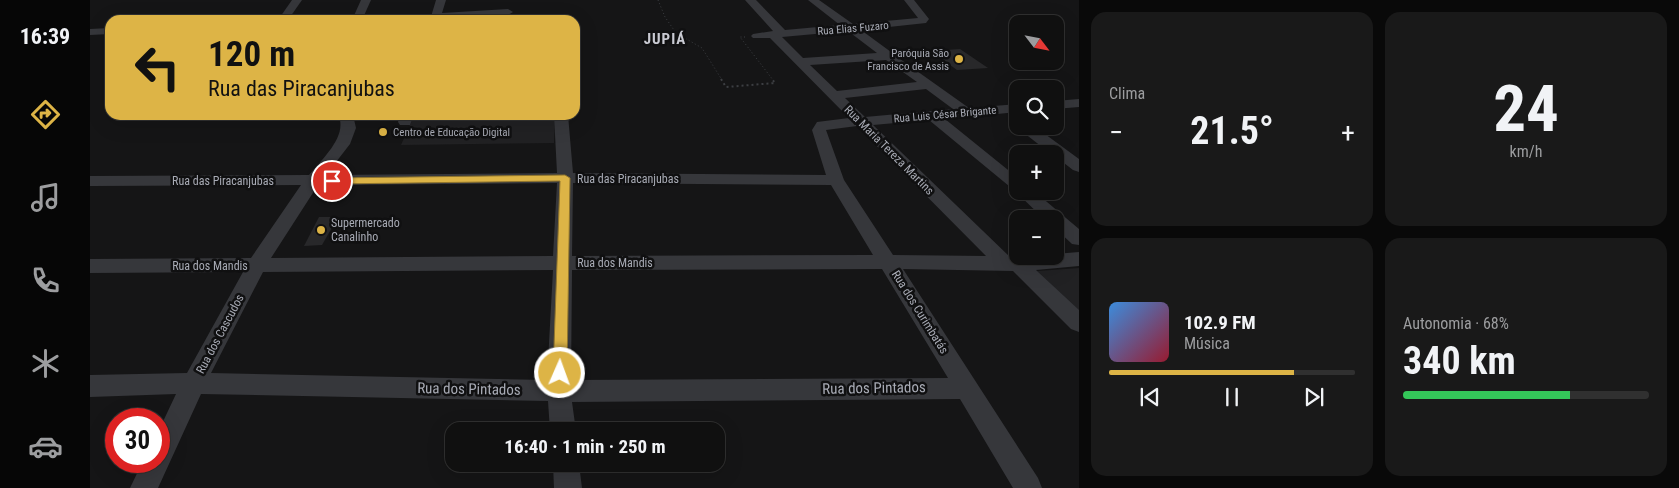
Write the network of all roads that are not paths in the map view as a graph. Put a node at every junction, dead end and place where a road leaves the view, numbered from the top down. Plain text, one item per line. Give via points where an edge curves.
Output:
1 (297, 0) edge
2 (366, 0) edge
3 (442, 0) edge
4 (509, 0) edge
5 (750, 0) edge
6 (813, 0) edge
7 (909, 0) edge
8 (286, 15) edge
9 (359, 15) edge
10 (436, 15) edge
11 (508, 15) edge
12 (851, 28) junction
13 (105, 31) edge
14 (90, 32) edge
15 (778, 35) junction
16 (757, 36) road end
17 (914, 54) dead end
18 (889, 56) junction
19 (800, 62) junction
20 (929, 85) junction
21 (833, 95) junction
22 (1064, 105) edge
23 (1077, 105) edge
24 (1001, 109) junction
25 (1009, 109) edge
26 (965, 112) junction
27 (932, 115) junction
28 (1009, 115) edge
29 (347, 120) edge
30 (561, 120) edge
31 (859, 122) junction
32 (820, 133) joint
33 (1036, 135) edge
34 (1079, 167) edge
35 (565, 178) junction
36 (1009, 179) edge
37 (836, 180) junction
38 (90, 181) edge
39 (312, 181) junction
40 (1034, 200) edge
41 (1079, 239) edge
42 (1079, 259) edge
43 (1064, 260) edge
44 (887, 262) junction
45 (1009, 262) edge
46 (564, 263) junction
47 (1009, 264) edge
48 (1012, 265) edge
49 (90, 266) edge
50 (256, 266) junction
51 (1079, 323) edge
52 (194, 383) junction
53 (90, 386) edge
54 (967, 388) junction
55 (559, 391) junction
56 (562, 422) edge
57 (170, 434) edge
58 (567, 472) edge
59 (151, 473) edge
60 (144, 488) edge
61 (568, 488) edge
62 (1028, 488) edge

1 - 8 street
2 - 9 street
3 - 10 street
4 - 11 street
5 - 15 street, Rua Maria Tereza Martins
6 - 12 street
7 - 12 street, Rua Elias Fuzaro via 924,19 922,21
12 - 15 street, Rua Elias Fuzaro
12 - 18 street
13 - 14 street
15 - 16 street, Rua Elias Fuzaro
15 - 19 street, Rua Maria Tereza Martins
17 - 18 street
18 - 19 street
18 - 20 street
19 - 21 street, Rua Maria Tereza Martins
20 - 21 street
20 - 26 street
21 - 31 street, Rua Maria Tereza Martins
22 - 23 street
24 - 25 street, Rua Luis César Brigante
24 - 26 street, Rua Luis César Brigante
24 - 28 street
26 - 27 street, Rua Luis César Brigante
27 - 31 street, Rua Luis César Brigante
27 - 36 street
29 - 39 street, Rua dos Cascudos via 349,128 342,144
30 - 35 street
31 - 32 street, Rua Luis César Brigante via 822,125
31 - 45 street, Rua Maria Tereza Martins
32 - 37 street, Rua dos Curimbatás
33 - 34 street
35 - 37 street, Rua das Piracanjubas
35 - 39 street, Rua das Piracanjubas
35 - 46 street
37 - 44 street, Rua dos Curimbatás
38 - 39 street, Rua das Piracanjubas
39 - 50 street, Rua dos Cascudos
40 - 41 street
42 - 43 street, Rua dos Mandis
44 - 46 street, Rua dos Mandis
44 - 47 street, Rua dos Mandis
44 - 54 street, Rua dos Curimbatás
46 - 50 street, Rua dos Mandis
46 - 55 street
48 - 51 street, Rua Maria Tereza Martins
49 - 50 street, Rua dos Mandis
50 - 52 street, Rua dos Cascudos
52 - 53 street, Rua dos Pintados
52 - 55 street, Rua dos Pintados
52 - 57 street, Rua dos Cascudos
54 - 55 street, Rua dos Pintados
54 - 62 street, Rua dos Curimbatás
55 - 56 street
58 - 61 street
59 - 60 street

